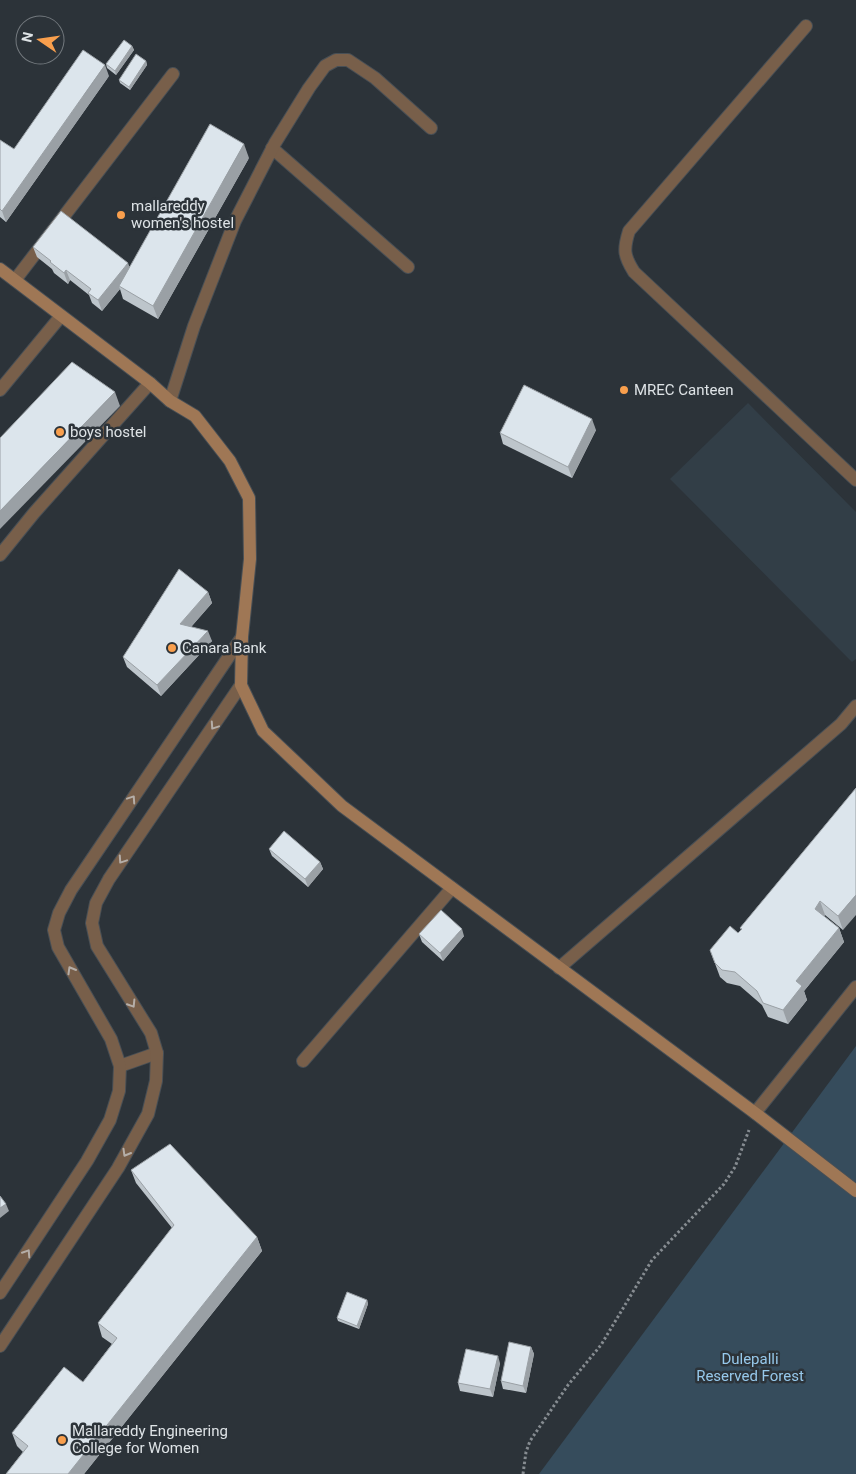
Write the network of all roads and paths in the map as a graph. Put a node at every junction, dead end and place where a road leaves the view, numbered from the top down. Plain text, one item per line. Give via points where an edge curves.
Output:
1 (806, 26) dead end
2 (173, 74) dead end
3 (432, 128) dead end
4 (272, 148) junction
5 (408, 267) dead end
6 (0, 268) edge
7 (15, 280) junction
8 (61, 316) junction
9 (150, 383) junction
10 (0, 390) edge
11 (170, 401) junction
12 (856, 480) edge
13 (0, 555) edge
14 (242, 637) junction
15 (242, 685) junction
16 (856, 706) edge
17 (452, 888) junction
18 (559, 968) junction
19 (856, 987) edge
20 (157, 1053) junction
21 (303, 1061) dead end
22 (120, 1066) junction
23 (755, 1113) junction
24 (856, 1191) edge
25 (0, 1293) edge
26 (0, 1346) edge
27 (523, 1474) edge

1 - 12 street via 629,231 625,252 634,272
2 - 7 street
3 - 4 street via 375,78 348,60 336,60 325,66
4 - 5 street
4 - 11 street via 235,221 194,326
6 - 7 main road
7 - 8 main road
8 - 9 main road
8 - 10 street
9 - 11 main road
9 - 13 street
11 - 14 main road via 195,416 230,461 249,498 250,559
14 - 15 main road
22 -> 14 street via 111,1039 58,947 54,930 56,922 71,890
15 - 17 main road via 263,730 342,806
15 -> 20 street via 109,879 96,903 92,923 97,946 151,1034
16 - 18 street via 841,724
17 - 18 main road
17 - 21 street
18 - 23 main road
19 - 23 street
20 - 22 street
20 -> 26 street via 156,1081 148,1114 118,1168
25 -> 22 street via 87,1161 110,1120 119,1091
23 - 24 main road
23 - 27 path via 735,1167 724,1184 652,1260 601,1345 568,1385 530,1441

